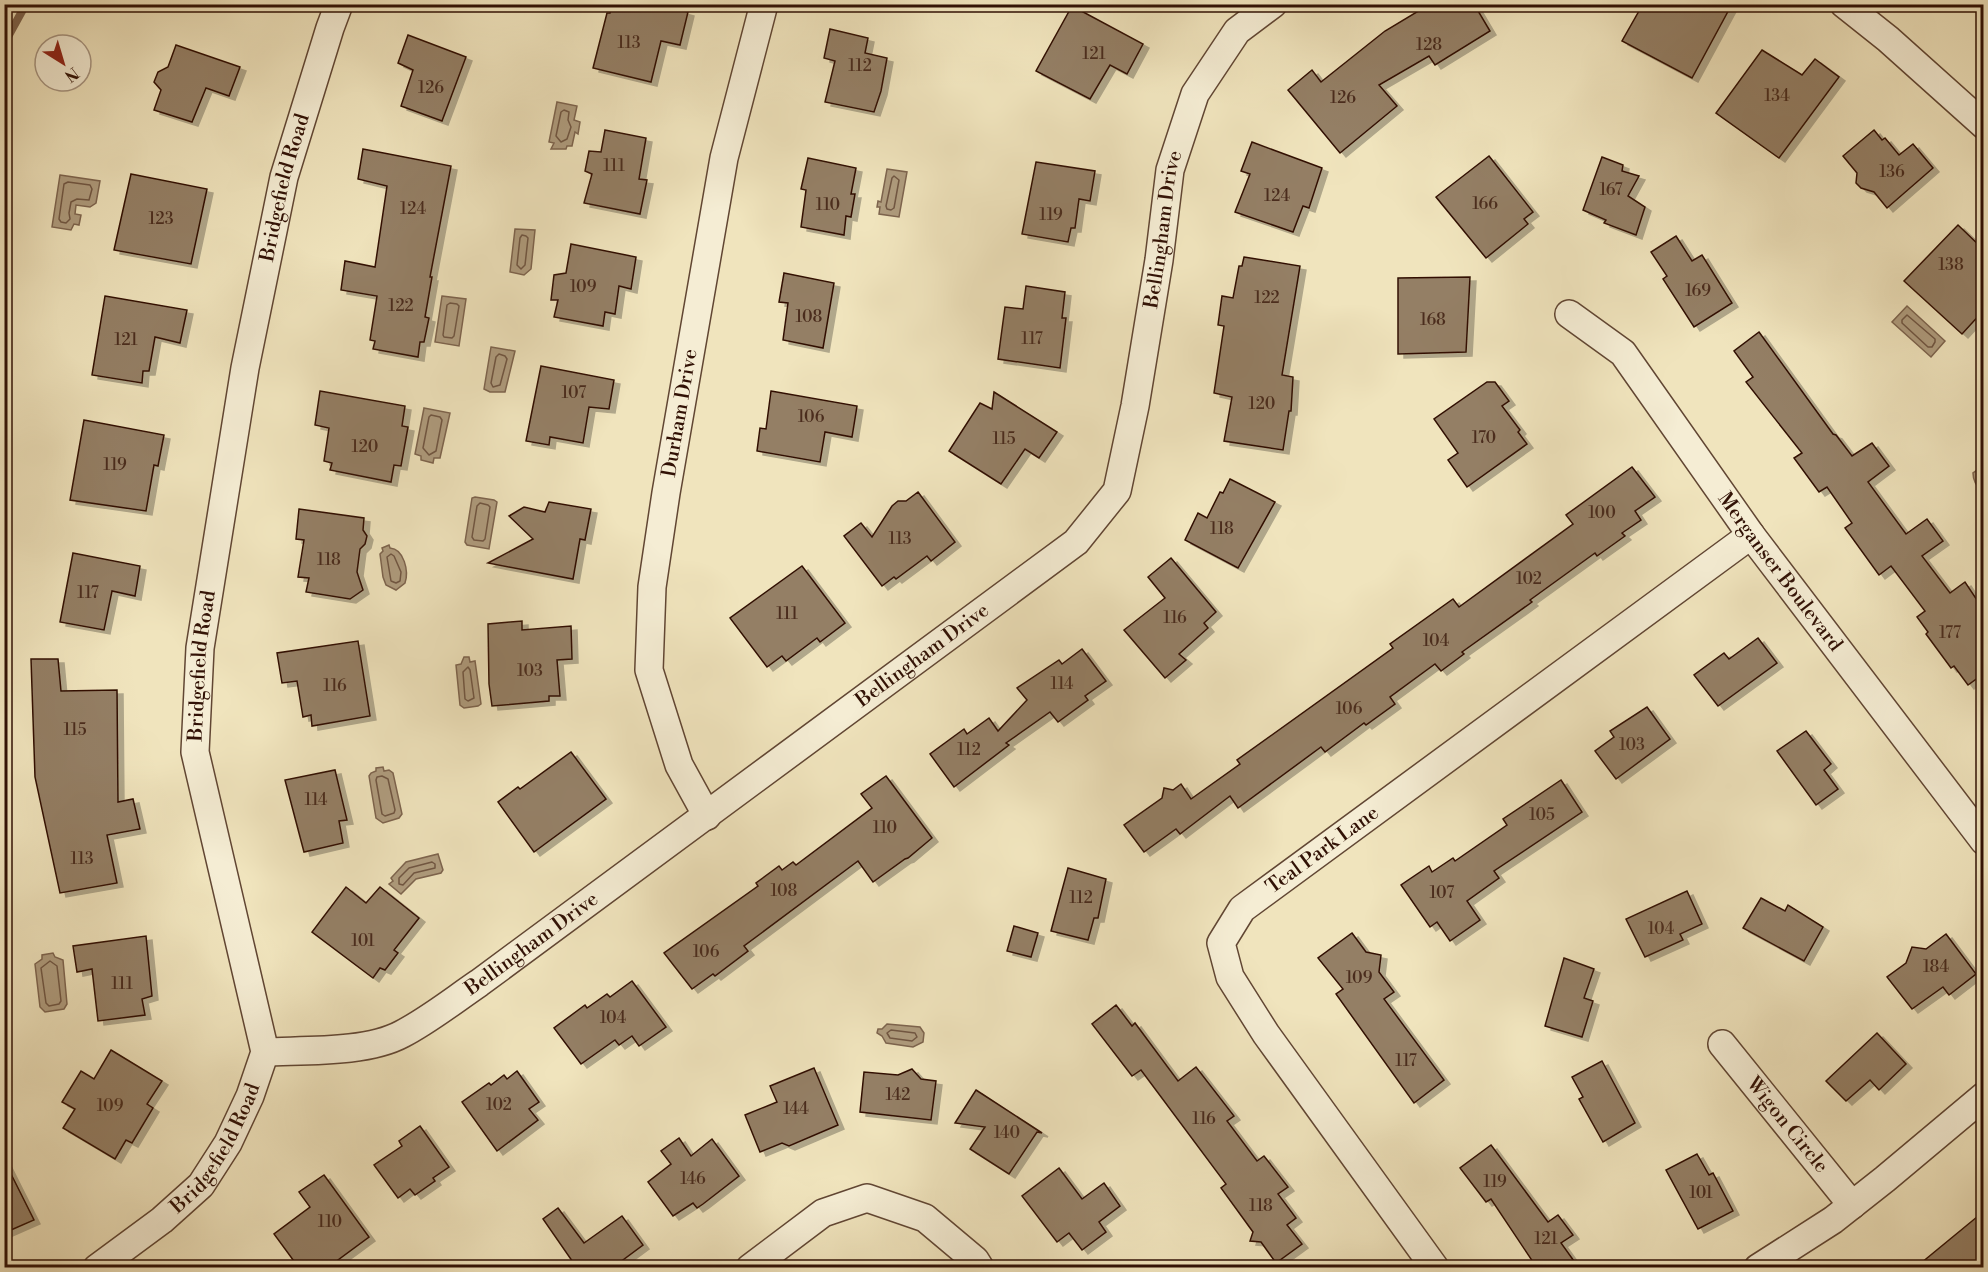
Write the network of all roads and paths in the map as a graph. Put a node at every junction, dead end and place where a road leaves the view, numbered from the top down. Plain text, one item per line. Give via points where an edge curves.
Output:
1 (339, 4) edge
2 (764, 4) edge
3 (1273, 4) edge
4 (1844, 4) edge
5 (1983, 125) edge
6 (1569, 314) dead end
7 (1751, 535) junction
8 (707, 816) junction
9 (1983, 841) edge
10 (1722, 1044) dead end
11 (265, 1052) junction
12 (1983, 1096) edge
13 (1852, 1205) junction
14 (97, 1268) edge
15 (750, 1268) edge
16 (980, 1268) edge
17 (1435, 1268) edge
18 (1758, 1268) edge

1 - 11 street, Bridgefield Road via 284,177 245,368 200,648 195,752
2 - 8 street, Durham Drive via 724,158 652,587 649,670 679,765
3 - 8 street, Bellingham Drive via 1237,31 1195,94 1170,170 1160,260 1117,491 1076,542
4 - 5 street
6 - 7 street, Merganser Boulevard via 1623,353
7 - 9 street, Merganser Boulevard
7 - 17 street, Teal Park Lane via 1242,909 1221,943 1230,977 1266,1034
8 - 11 street, Bellingham Drive via 479,983 401,1035 373,1044
10 - 13 street, Wigon Circle
11 - 14 street, Bridgefield Road via 228,1143 201,1185 162,1220
12 - 13 street
13 - 18 street
15 - 16 street via 824,1213 867,1198 925,1218

